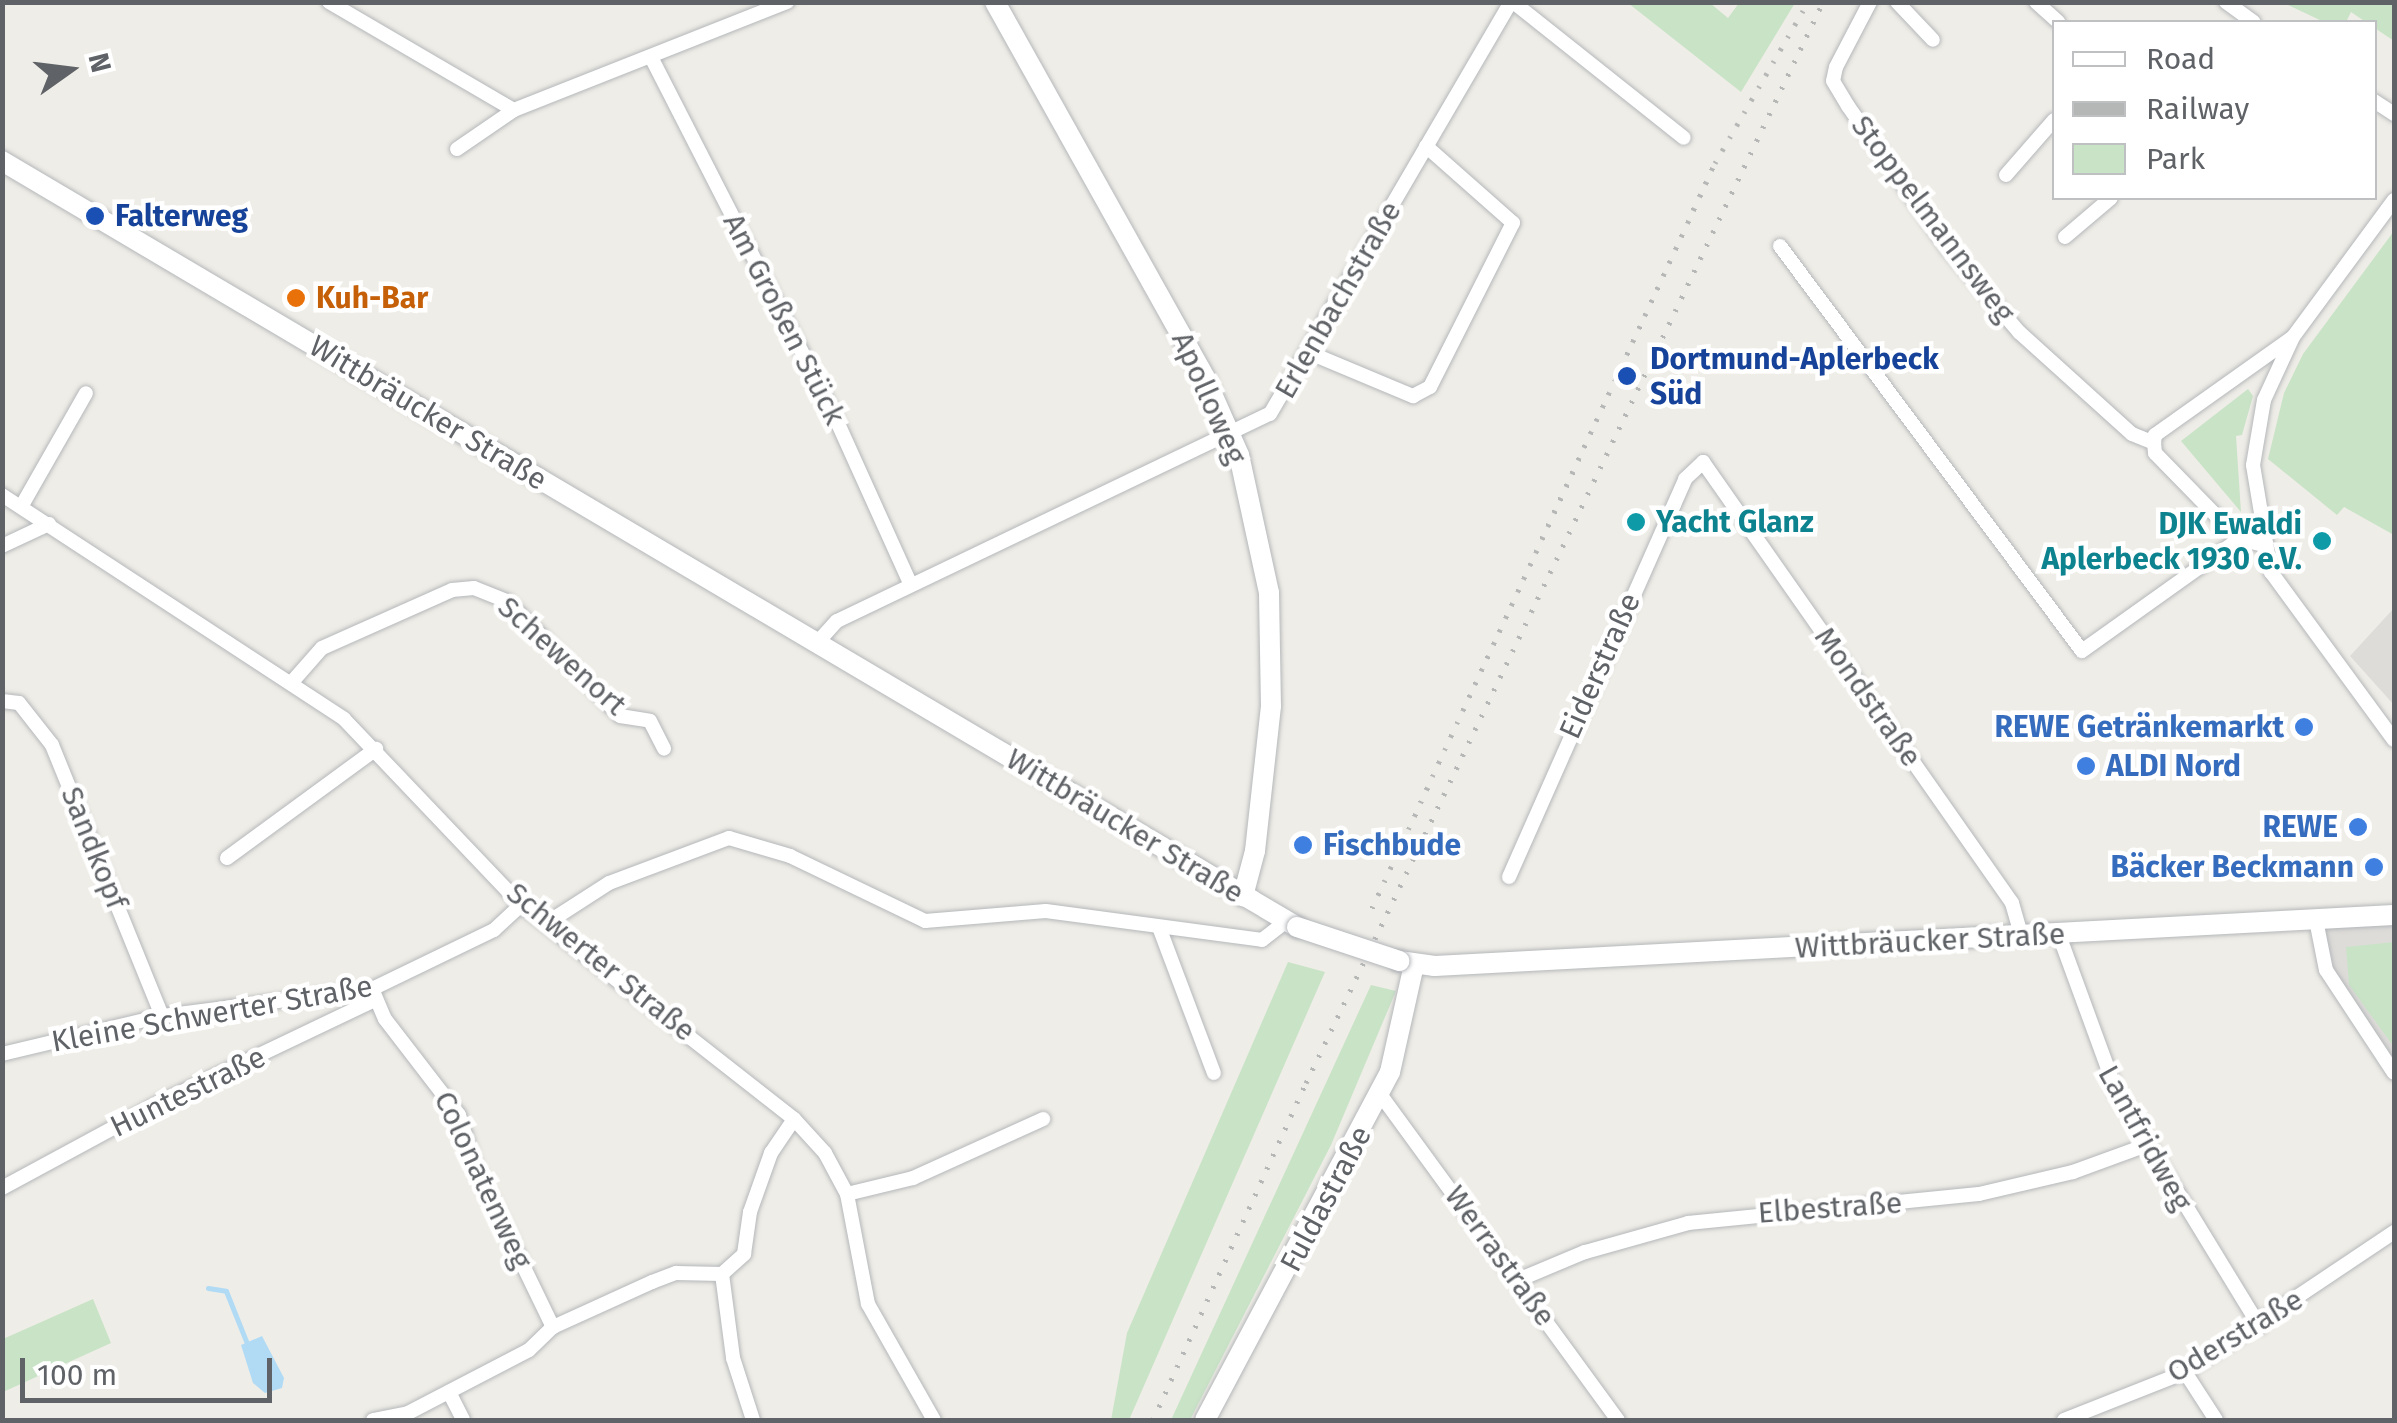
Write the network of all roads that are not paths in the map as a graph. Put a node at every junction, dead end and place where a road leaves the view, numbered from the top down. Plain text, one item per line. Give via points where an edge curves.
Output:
1 (329, 2) edge
2 (787, 2) edge
3 (994, 2) edge
4 (1512, 2) edge
5 (1870, 2) edge
6 (1897, 2) edge
7 (2036, 2) edge
8 (2226, 2) edge
9 (2056, 20) edge
10 (2245, 20) edge
11 (1933, 40) dead end
12 (651, 57) junction
13 (514, 110) junction
14 (2052, 129) edge
15 (1684, 138) dead end
16 (1426, 146) junction
17 (457, 149) dead end
18 (2, 161) edge
19 (2006, 174) dead end
20 (2109, 200) edge
21 (2394, 200) edge
22 (2066, 237) dead end
23 (1780, 246) dead end
24 (2293, 337) junction
25 (1310, 352) junction
26 (86, 393) dead end
27 (1233, 437) junction
28 (2154, 443) junction
29 (1703, 462) joint
30 (2, 495) edge
31 (22, 507) junction
32 (49, 524) junction
33 (2239, 539) junction
34 (2262, 545) junction
35 (2, 546) edge
36 (911, 585) junction
37 (816, 644) junction
38 (292, 682) junction
39 (2, 702) edge
40 (2394, 740) edge
41 (664, 749) dead end
42 (376, 750) junction
43 (227, 858) dead end
44 (1509, 877) dead end
45 (1243, 896) junction
46 (521, 905) junction
47 (2394, 915) edge
48 (2316, 920) junction
49 (547, 923) junction
50 (1291, 925) junction
51 (1159, 928) junction
52 (2058, 935) junction
53 (2022, 937) junction
54 (1407, 963) junction
55 (374, 995) junction
56 (162, 1016) junction
57 (2, 1054) edge
58 (1214, 1072) dead end
59 (2394, 1072) edge
60 (1380, 1094) junction
61 (1042, 1119) dead end
62 (794, 1120) junction
63 (2144, 1146) junction
64 (2, 1188) edge
65 (847, 1194) junction
66 (2394, 1232) edge
67 (722, 1274) junction
68 (1518, 1280) junction
69 (2260, 1326) junction
70 (553, 1327) junction
71 (2184, 1372) junction
72 (448, 1392) junction
73 (373, 1420) edge
74 (464, 1420) edge
75 (753, 1420) edge
76 (934, 1420) edge
77 (1204, 1420) edge
78 (1618, 1420) edge
79 (2064, 1420) edge
80 (2216, 1420) edge

1 - 13 street
2 - 12 street
3 - 27 main road, Apolloweg
4 - 15 street
4 - 16 street, Erlenbachstraße
5 - 28 street, Stoppelmannsweg via 1834,81 1949,250 2018,332 2132,434
6 - 11 street
7 - 9 street
8 - 10 street
12 - 13 street
12 - 36 street, Am Großen Stück via 830,408
13 - 17 street
14 - 19 street
16 - 25 street, Erlenbachstraße
16 - 25 street via 1513,224 1430,388 1413,396
18 - 37 main road, Wittbräucker Straße
20 - 22 street
21 - 24 street
23 - 33 street via 2082,650
24 - 28 street via 2155,435
24 - 34 street via 2255,438
25 - 27 street, Erlenbachstraße via 1270,414
26 - 31 street
27 - 36 street, Erlenbachstraße
27 - 45 main road, Apolloweg via 1268,593 1271,646 1264,793
28 - 33 street, Stoppelmannsweg via 2155,453
29 - 44 street, Eiderstraße via 1677,496
29 - 53 street, Mondstraße via 2012,903
30 - 31 street, Schwerter Straße
31 - 32 street, Schwerter Straße
32 - 35 street
32 - 38 street, Schwerter Straße
33 - 34 street
34 - 40 street via 2283,594
36 - 37 street, Erlenbachstraße via 837,621
37 - 45 main road, Wittbräucker Straße
38 - 41 street, Schewenort via 322,648 452,590 474,588 507,601 620,716 650,722
38 - 42 street, Schwerter Straße
39 - 56 street, Sandkopf via 19,703 52,745
42 - 43 street
42 - 46 street, Schwerter Straße
45 - 50 main road, Wittbräucker Straße
46 - 49 street, Schwerter Straße
46 - 55 street, Kleine Schwerter Straße via 494,930
47 - 48 main road, Wittbräucker Straße
48 - 52 main road, Wittbräucker Straße
48 - 59 street via 2326,970
49 - 51 street via 609,883 729,838 790,856 924,921 1046,911
49 - 62 street, Schwerter Straße
50 - 51 street via 1262,940
50 - 54 main road, Wittbräucker Straße, bridge
51 - 58 street
52 - 53 main road, Wittbräucker Straße
52 - 63 street, Lantfridweg via 2090,1034
53 - 54 main road, Wittbräucker Straße
54 - 60 main road, Fuldastraße via 1398,1052
55 - 56 street, Kleine Schwerter Straße
55 - 64 street, Huntestraße
55 - 70 street, Colonatenweg via 458,1115 474,1166
56 - 57 street, Kleine Schwerter Straße
60 - 68 street, Werrastraße
60 - 77 main road, Fuldastraße
61 - 65 street via 913,1178
62 - 65 street, Schwerter Straße via 825,1153
62 - 67 street via 771,1153 750,1212 744,1254
63 - 68 street, Elbestraße via 2074,1172 1979,1194 1688,1223 1585,1252
63 - 69 street, Lantfridweg
65 - 76 street, Schwerter Straße via 868,1304
66 - 69 street, Oderstraße
67 - 70 street via 676,1273
67 - 75 street via 733,1358
68 - 78 street, Werrastraße
69 - 71 street, Oderstraße
70 - 72 street via 528,1350
71 - 79 street, Oderstraße
71 - 80 street
72 - 73 street via 408,1413
72 - 74 street

